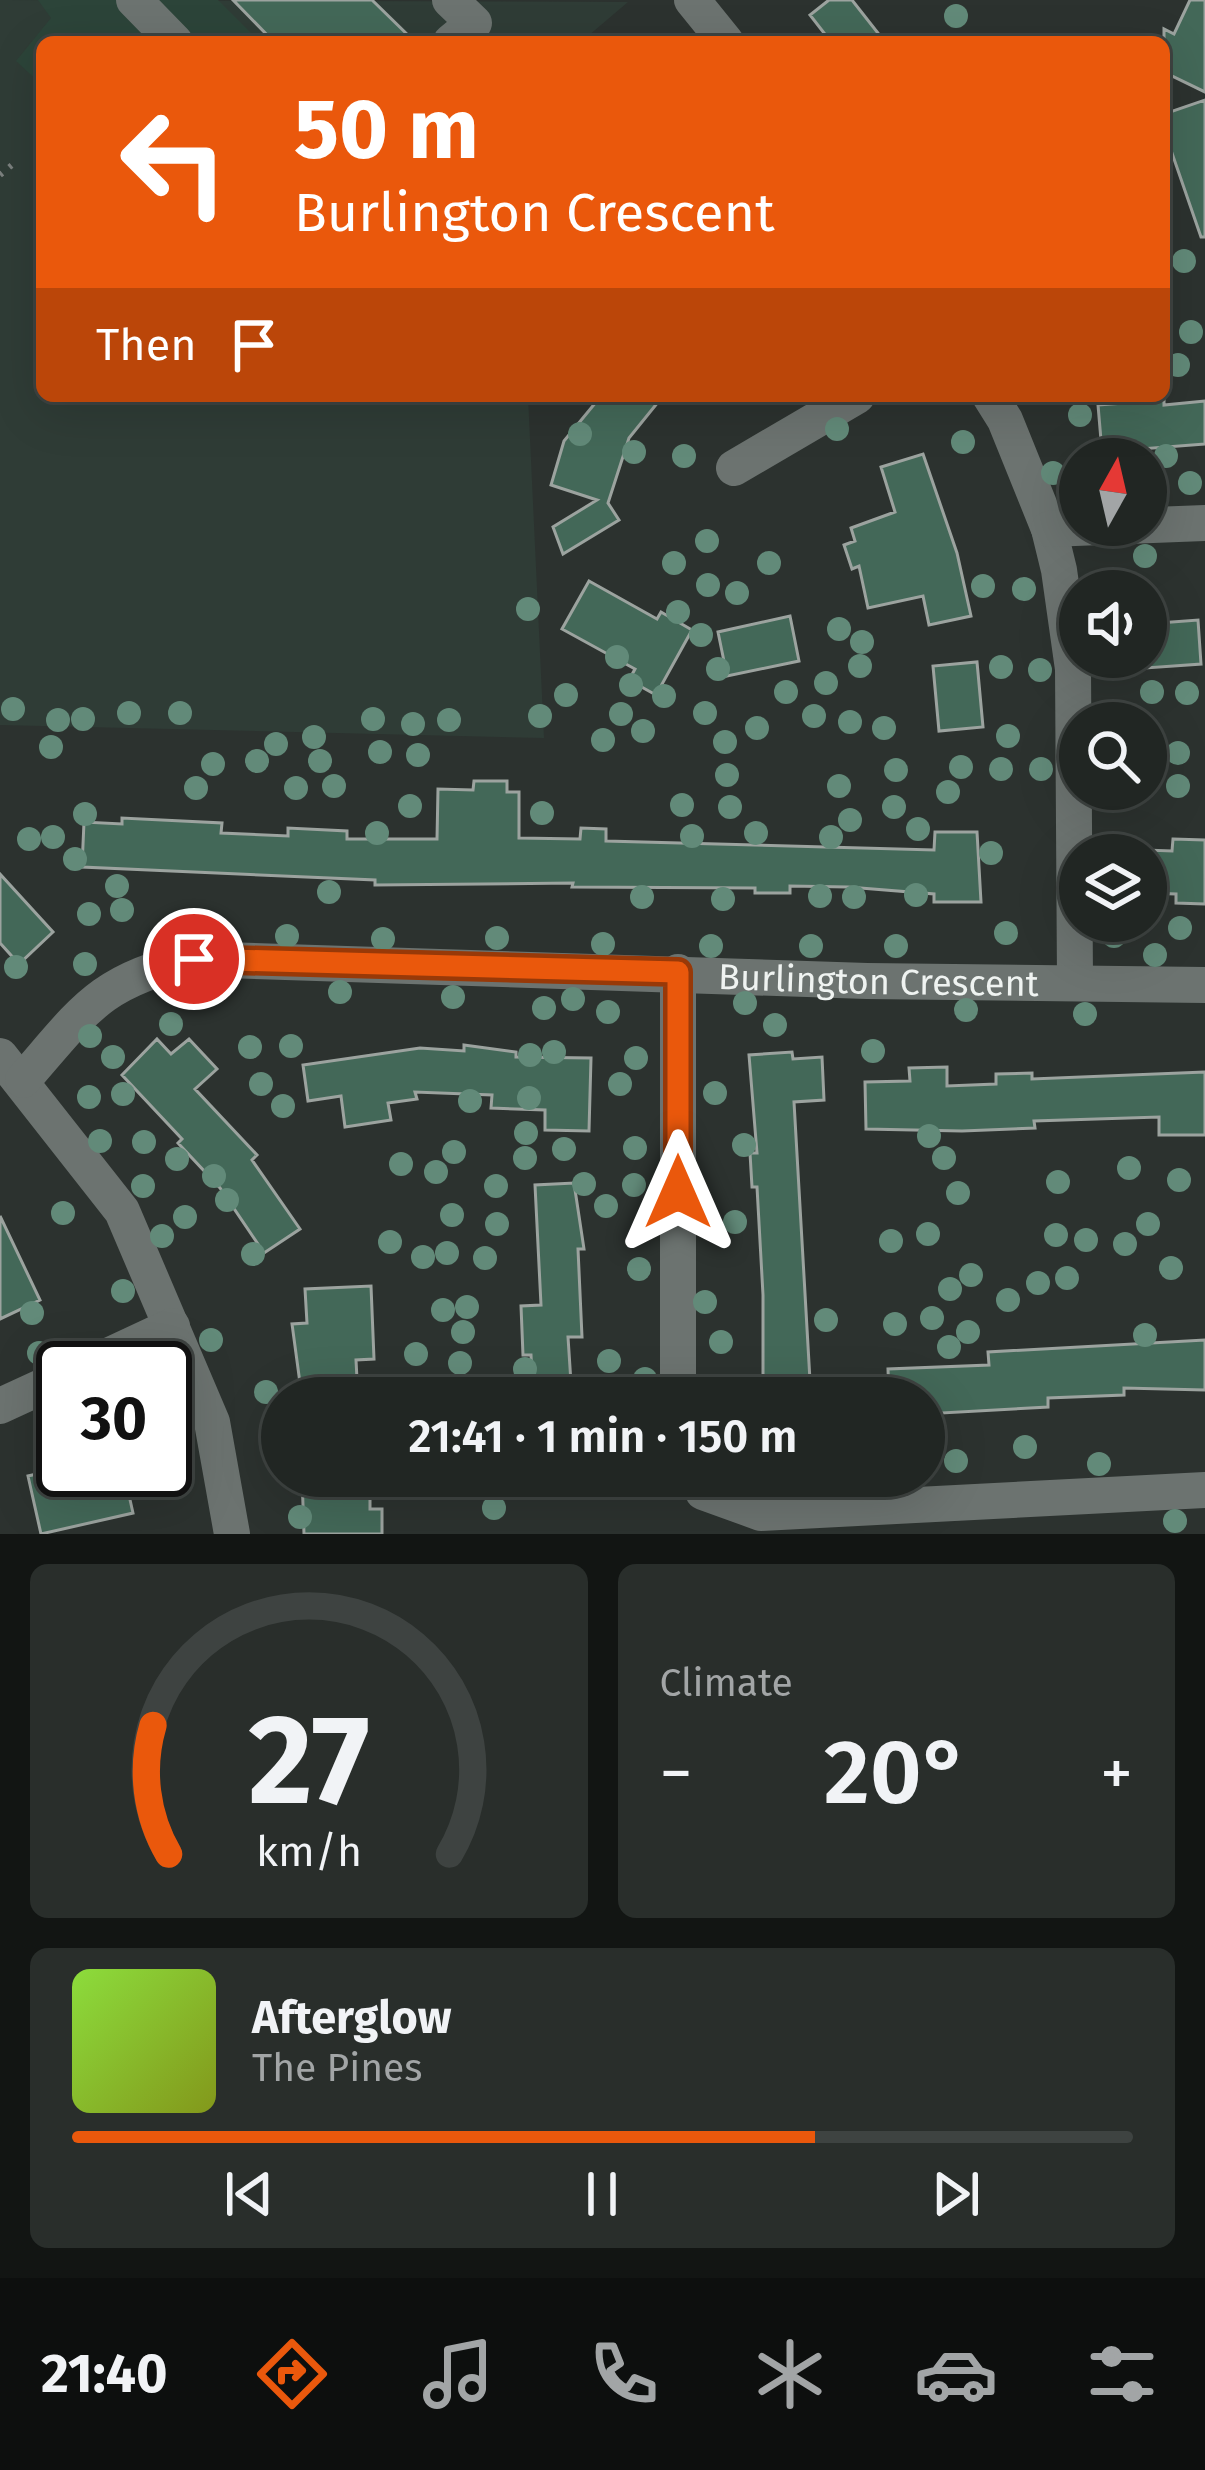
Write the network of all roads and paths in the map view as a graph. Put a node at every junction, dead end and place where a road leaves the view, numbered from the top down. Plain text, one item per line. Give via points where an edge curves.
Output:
1 (134, 0) edge
2 (450, 0) edge
3 (169, 36) edge
4 (458, 36) edge
5 (12, 165) dead end
6 (0, 175) edge
7 (847, 402) edge
8 (994, 402) edge
9 (734, 468) dead end
10 (1205, 524) edge
11 (1049, 530) junction
12 (678, 972) junction
13 (1075, 980) junction
14 (1205, 985) edge
15 (12, 1068) edge
16 (172, 1326) junction
17 (140, 1341) edge
18 (678, 1377) edge
19 (36, 1389) edge
20 (0, 1406) edge
21 (1205, 1490) edge
22 (717, 1497) edge
23 (232, 1534) edge

1 - 3 street
2 - 4 street via 473,23
5 - 6 path
7 - 9 street
8 - 11 street
10 - 11 street
11 - 13 street via 1073,669
12 - 13 street, Burlington Crescent
12 - 15 street, Burlington Crescent via 194,959 134,973
12 - 18 street
13 - 14 street, Burlington Crescent
15 - 16 street via 122,1210
16 - 17 street
16 - 23 street via 212,1422
19 - 20 street
21 - 22 street via 761,1513

